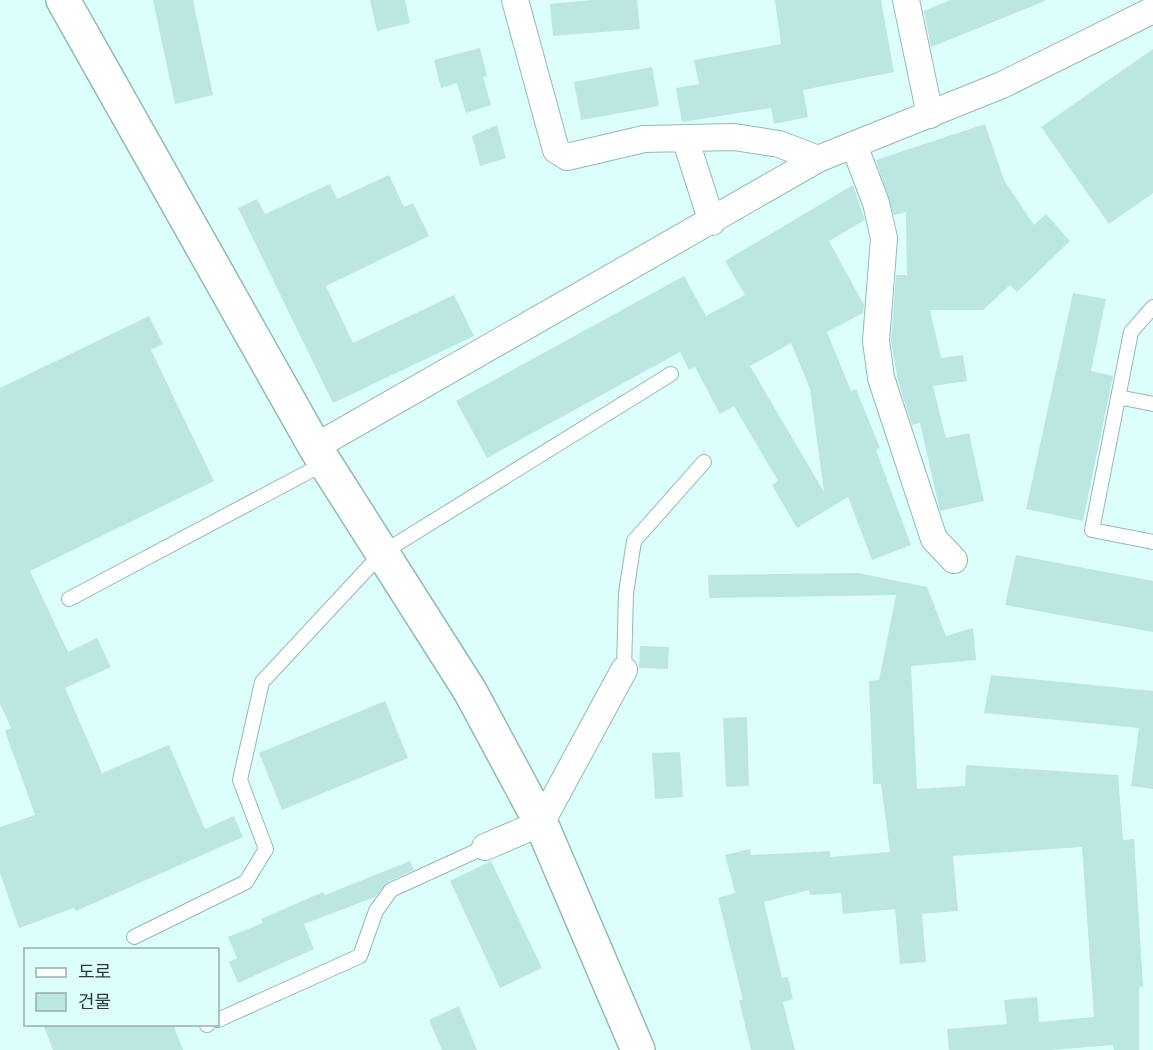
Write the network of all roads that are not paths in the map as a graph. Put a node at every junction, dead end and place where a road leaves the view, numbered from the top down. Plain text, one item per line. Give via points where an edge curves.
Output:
1 (63, 0) edge
2 (515, 0) edge
3 (906, 0) edge
4 (1153, 10) edge
5 (930, 115) junction
6 (685, 138) junction
7 (854, 145) junction
8 (818, 159) junction
9 (712, 222) junction
10 (1153, 307) edge
11 (671, 374) dead end
12 (1118, 397) junction
13 (1153, 404) edge
14 (320, 455) junction
15 (704, 462) dead end
16 (1153, 542) edge
17 (382, 553) junction
18 (954, 560) dead end
19 (69, 599) dead end
20 (624, 670) joint
21 (541, 823) junction
22 (485, 847) joint
23 (134, 937) dead end
24 (219, 1020) edge
25 (638, 1050) edge

1 - 14 main road
2 - 6 street via 556,150 567,156 644,139
3 - 5 street
4 - 5 street via 1002,85
5 - 7 street
6 - 8 street via 734,137 778,144
6 - 9 street
7 - 8 street
7 - 18 street via 876,202 884,238 876,341 880,378 934,539
8 - 9 street
9 - 14 street
10 - 12 lane via 1131,332
11 - 17 lane
12 - 13 lane
12 - 16 lane via 1092,530
14 - 17 main road
14 - 19 lane
15 - 20 lane via 634,542 626,593
17 - 21 main road via 470,692
17 - 23 lane via 262,682 240,780 266,849 246,882
20 - 21 street
21 - 22 street
21 - 25 main road
22 - 24 lane via 392,890 376,911 360,956

